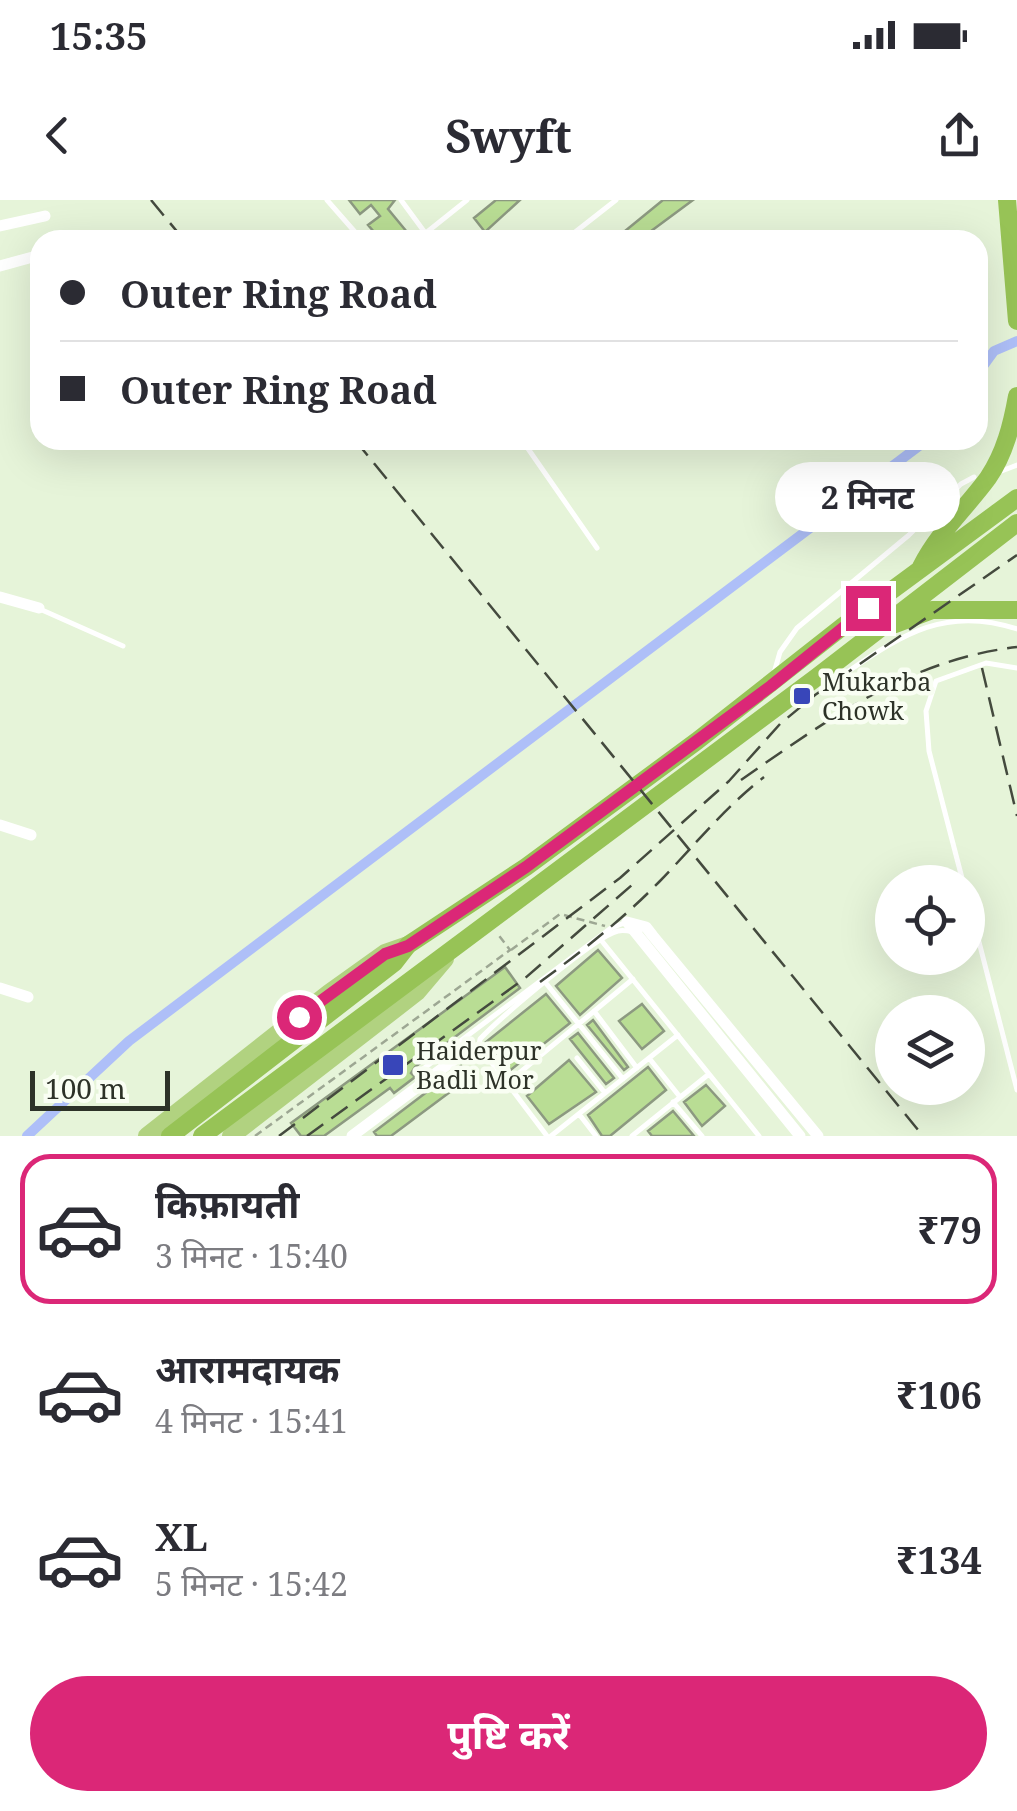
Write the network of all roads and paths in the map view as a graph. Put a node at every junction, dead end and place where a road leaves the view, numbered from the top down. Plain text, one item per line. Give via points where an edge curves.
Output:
1 (327, 200) edge
2 (402, 200) edge
3 (467, 200) edge
4 (616, 200) edge
5 (1007, 200) edge
6 (45, 216) dead end
7 (0, 226) edge
8 (353, 230) edge
9 (423, 230) edge
10 (431, 230) edge
11 (578, 230) edge
12 (30, 258) edge
13 (0, 266) edge
14 (1017, 321) edge
15 (1017, 396) edge
16 (529, 450) edge
17 (1006, 464) edge
18 (974, 477) dead end
19 (1017, 498) edge
20 (1017, 523) edge
21 (596, 548) dead end
22 (920, 570) junction
23 (0, 597) edge
24 (39, 608) joint
25 (1011, 610) edge
26 (1017, 630) edge
27 (872, 632) junction
28 (123, 646) dead end
29 (1017, 668) edge
30 (818, 676) junction
31 (771, 686) junction
32 (702, 750) junction
33 (0, 825) edge
34 (31, 835) dead end
35 (959, 865) edge
36 (636, 927) junction
37 (611, 928) junction
38 (494, 930) dead end
39 (602, 940) junction
40 (459, 944) junction
41 (408, 946) junction
42 (510, 950) junction
43 (985, 965) edge
44 (633, 979) junction
45 (545, 982) junction
46 (0, 988) edge
47 (28, 997) dead end
48 (594, 1011) junction
49 (578, 1024) junction
50 (678, 1035) junction
51 (463, 1053) dead end
52 (576, 1058) dead end
53 (649, 1058) junction
54 (637, 1068) junction
55 (419, 1072) dead end
56 (709, 1074) junction
57 (623, 1079) junction
58 (506, 1084) junction
59 (1017, 1090) edge
60 (605, 1093) junction
61 (680, 1097) junction
62 (674, 1102) junction
63 (579, 1114) junction
64 (752, 1128) junction
65 (641, 1133) edge
66 (147, 1136) edge
67 (170, 1136) edge
68 (202, 1136) edge
69 (232, 1136) edge
70 (255, 1136) edge
71 (352, 1136) edge
72 (549, 1136) edge
73 (596, 1136) edge
74 (632, 1136) edge
75 (702, 1136) edge
76 (742, 1136) edge
77 (759, 1136) edge
78 (800, 1136) edge
79 (818, 1136) edge

1 - 8 lane
2 - 9 lane
3 - 10 lane
4 - 11 lane
5 - 14 highway
6 - 7 street
12 - 13 street
15 - 17 highway
16 - 21 lane
17 - 22 highway via 930,548
18 - 31 lane via 798,628 780,652
19 - 22 highway
20 - 27 highway
22 - 31 highway
23 - 24 street
24 - 28 lane
25 - 27 highway via 932,610
26 - 30 lane via 992,622 924,626 826,686
27 - 30 highway
29 - 35 lane via 986,662 936,681 926,711 929,751
30 - 32 highway
31 - 32 highway
32 - 40 highway via 594,843
32 - 41 highway
33 - 34 street
36 - 37 lane
36 - 39 lane
36 - 78 street
36 - 79 street
37 - 42 path via 560,914
37 - 55 lane
38 - 42 path
39 - 44 lane
39 - 45 lane
40 - 68 highway
40 - 69 main road via 417,992
41 - 66 main road via 329,993
41 - 67 highway via 394,964
42 - 70 path
43 - 59 lane
44 - 48 lane
44 - 50 lane
45 - 49 lane
45 - 58 lane via 480,1039
46 - 47 street
48 - 49 lane
48 - 54 lane
49 - 57 lane
49 - 58 lane
50 - 53 lane
50 - 56 lane
51 - 71 street
52 - 60 lane
53 - 54 lane
53 - 61 lane
54 - 57 lane
56 - 61 lane
56 - 64 lane
57 - 60 lane
58 - 72 lane
60 - 63 lane
61 - 62 lane
62 - 65 lane
62 - 75 lane
63 - 72 lane
63 - 73 lane
64 - 76 lane
64 - 77 lane
65 - 74 lane

